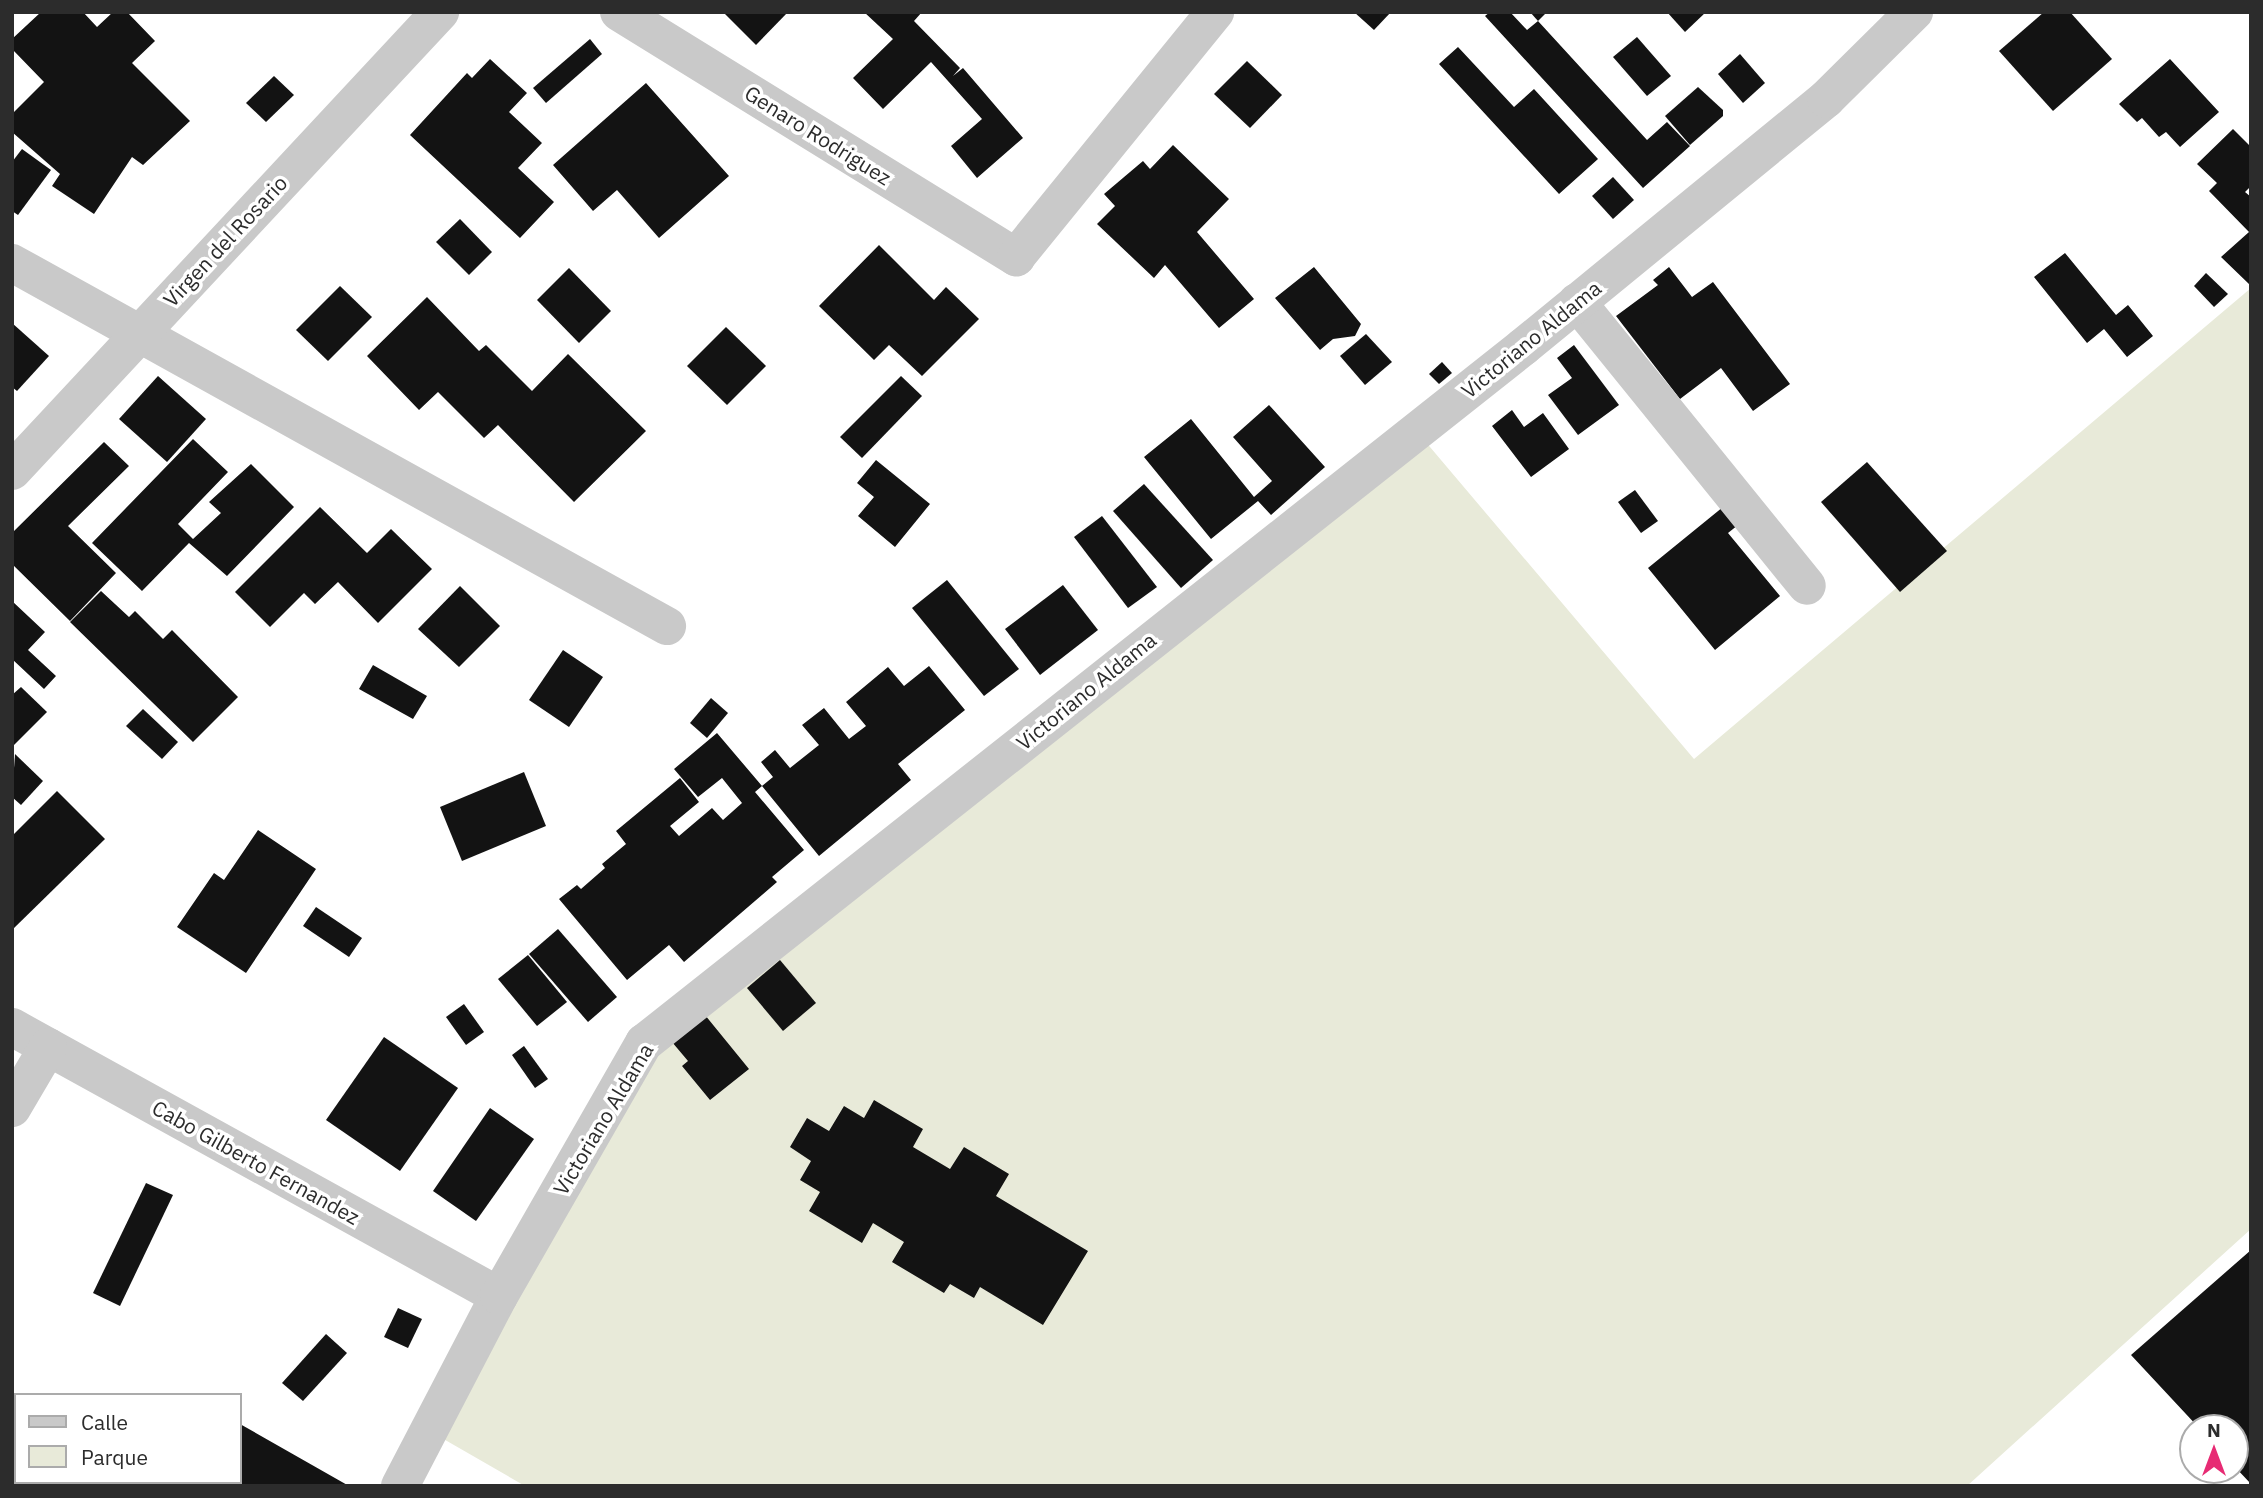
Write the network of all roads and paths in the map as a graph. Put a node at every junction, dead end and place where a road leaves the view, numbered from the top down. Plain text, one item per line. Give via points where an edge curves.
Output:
1 (440, 12) edge
2 (619, 12) edge
3 (1215, 12) edge
4 (1914, 12) edge
5 (12, 264) edge
6 (1577, 302) junction
7 (139, 333) junction
8 (12, 471) edge
9 (1807, 586) dead end
10 (667, 626) dead end
11 (12, 1027) edge
12 (48, 1047) junction
13 (12, 1108) edge
14 (499, 1296) junction
15 (400, 1486) edge

1 - 7 street, Virgen del Rosario
2 - 3 street, Genaro Rodriguez via 1016,257
4 - 6 street, Victoriano Aldama via 1826,99
5 - 7 street
6 - 9 street
6 - 14 street, Victoriano Aldama via 644,1043
7 - 8 street, Virgen del Rosario
7 - 10 street
11 - 12 street, Cabo Gilberto Fernandez
12 - 13 street
12 - 14 street, Cabo Gilberto Fernandez
14 - 15 street, Victoriano Aldama

